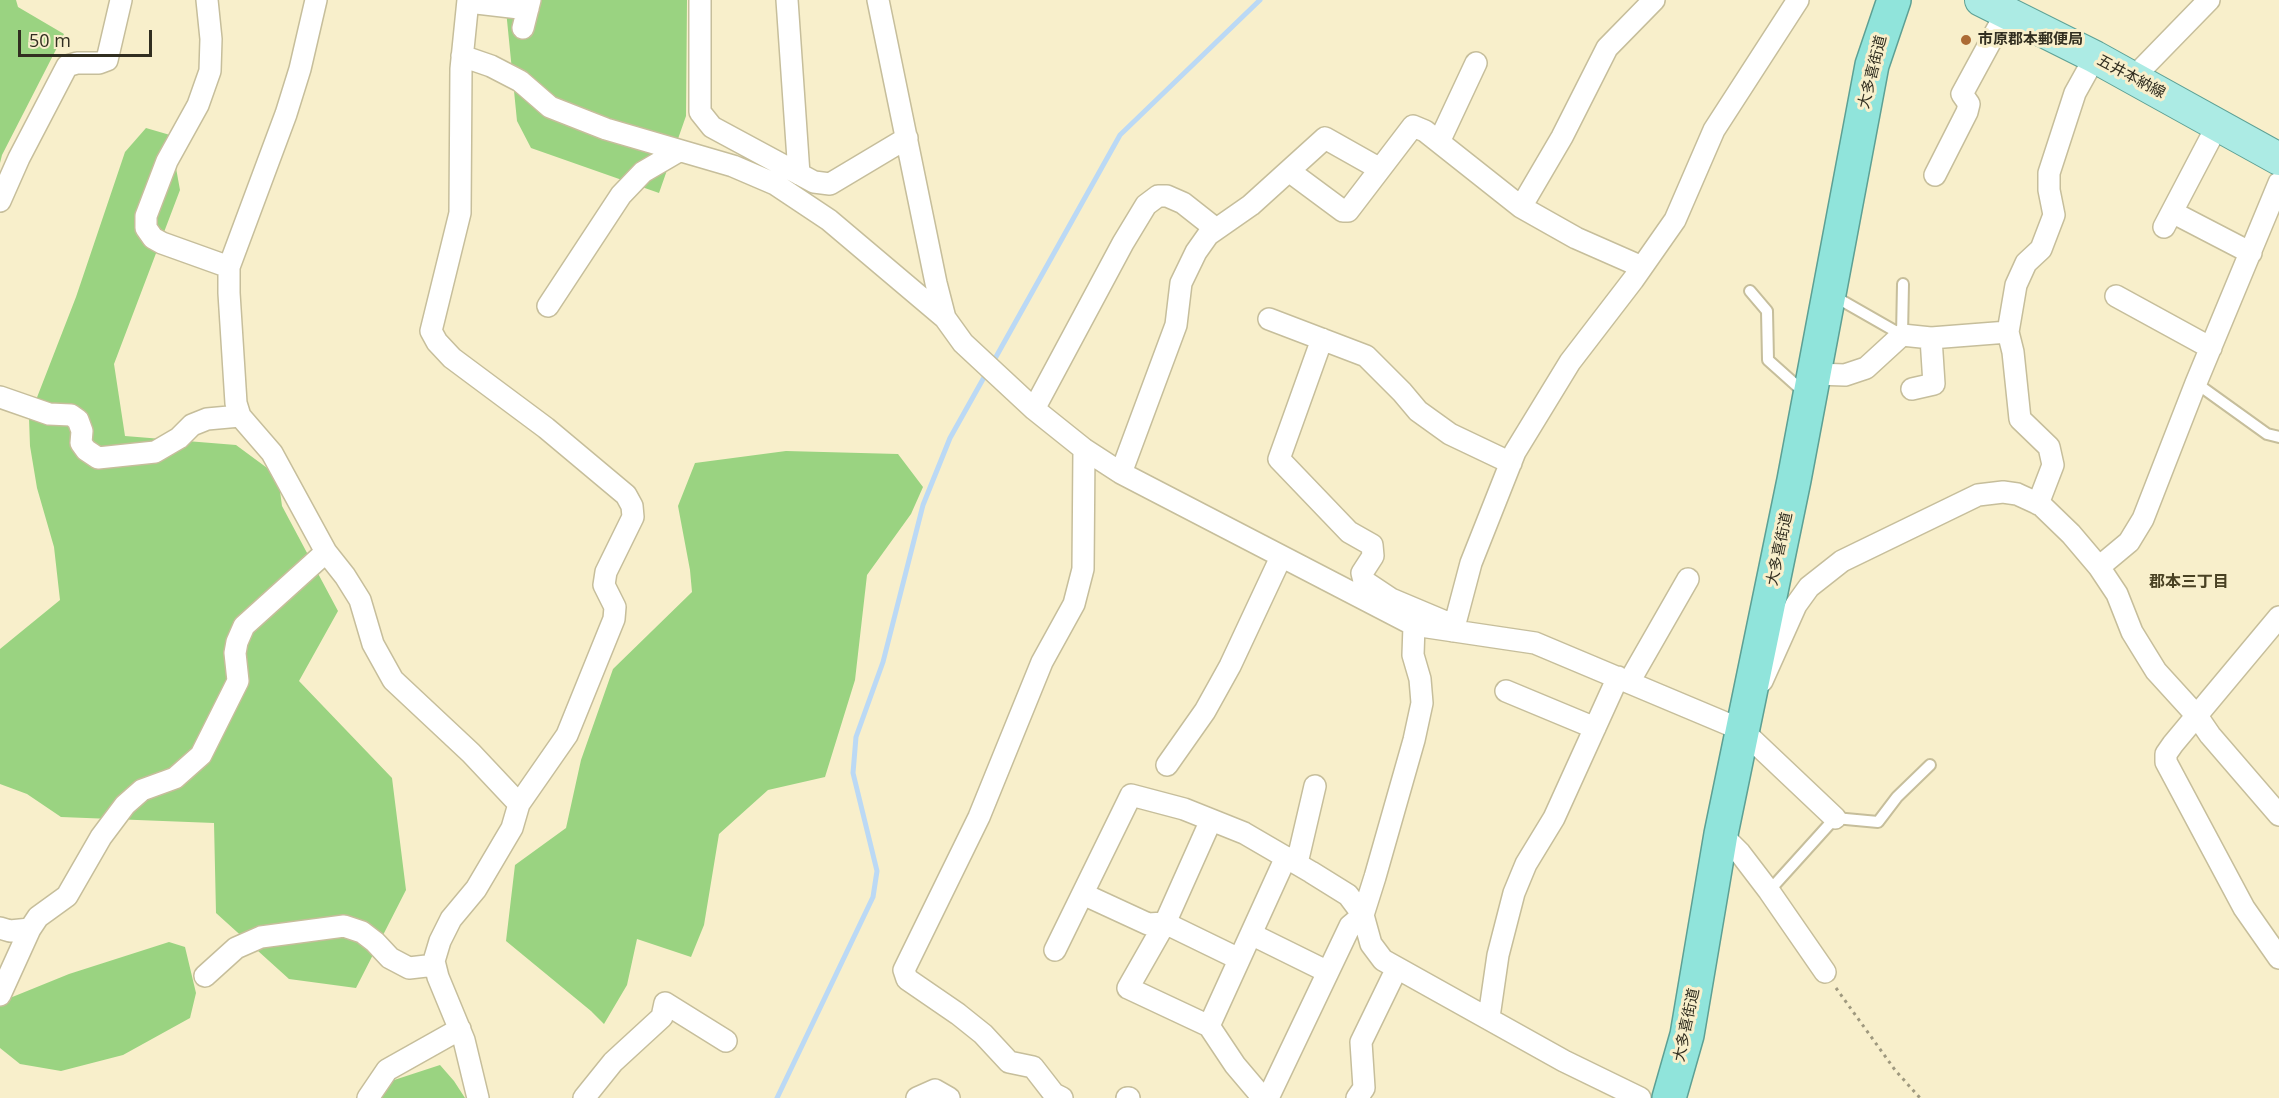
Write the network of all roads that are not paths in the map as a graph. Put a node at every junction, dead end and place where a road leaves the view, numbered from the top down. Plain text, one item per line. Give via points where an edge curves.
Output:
1 (121, 0) edge
2 (207, 0) edge
3 (316, 0) edge
4 (700, 0) edge
5 (787, 0) edge
6 (878, 0) edge
7 (1654, 0) edge
8 (1798, 0) edge
9 (1894, 0) edge
10 (2209, 0) edge
11 (468, 1) edge
12 (1994, 6) edge
13 (527, 12) edge
14 (462, 56) junction
15 (2095, 57) junction
16 (1476, 63) dead end
17 (2133, 78) junction
18 (2218, 124) junction
19 (907, 138) junction
20 (1439, 142) junction
21 (680, 151) junction
22 (2279, 159) edge
23 (1380, 169) junction
24 (1289, 171) junction
25 (799, 174) junction
26 (1935, 175) dead end
27 (2279, 183) edge
28 (0, 201) edge
29 (1521, 207) junction
30 (1216, 230) junction
31 (2251, 253) junction
32 (229, 267) junction
33 (1642, 267) junction
34 (1903, 284) dead end
35 (1750, 291) dead end
36 (1830, 293) junction
37 (2116, 296) dead end
38 (548, 306) dead end
39 (945, 318) junction
40 (1269, 319) dead end
41 (2008, 332) junction
42 (1902, 335) junction
43 (1931, 338) junction
44 (1322, 339) junction
45 (2211, 348) junction
46 (2196, 382) junction
47 (1813, 386) junction
48 (1912, 389) dead end
49 (0, 397) edge
50 (1034, 409) junction
51 (240, 416) junction
52 (2279, 437) edge
53 (1084, 450) junction
54 (1511, 463) junction
55 (1121, 474) junction
56 (2038, 504) junction
57 (327, 552) junction
58 (1281, 556) junction
59 (2099, 567) junction
60 (1688, 579) dead end
61 (2279, 616) edge
62 (1414, 625) junction
63 (1454, 628) junction
64 (1624, 679) junction
65 (1506, 691) dead end
66 (1745, 716) junction
67 (2197, 716) junction
68 (1596, 728) junction
69 (1167, 765) dead end
70 (1930, 765) dead end
71 (1315, 786) dead end
72 (519, 804) junction
73 (2279, 815) edge
74 (1834, 818) junction
75 (1211, 820) junction
76 (1721, 834) junction
77 (1292, 860) junction
78 (1769, 891) junction
79 (1083, 894) junction
80 (1363, 915) junction
81 (1165, 923) junction
82 (0, 928) edge
83 (30, 929) junction
84 (1251, 934) junction
85 (1055, 950) dead end
86 (2279, 958) edge
87 (1239, 959) junction
88 (435, 965) junction
89 (1397, 968) junction
90 (1328, 972) junction
91 (1825, 972) road end
92 (205, 976) dead end
93 (0, 994) edge
94 (1489, 1017) junction
95 (1209, 1026) junction
96 (460, 1029) junction
97 (726, 1041) dead end
98 (368, 1098) edge
99 (478, 1098) edge
100 (584, 1098) edge
101 (916, 1098) edge
102 (949, 1098) edge
103 (1062, 1098) edge
104 (1263, 1098) edge
105 (1268, 1098) edge
106 (1357, 1098) edge
107 (1640, 1098) edge
108 (1669, 1098) edge

1 - 28 street via 107,60 67,66
2 - 32 street via 210,71 198,105 166,160 146,216 146,228 162,243
3 - 32 street via 286,114
4 - 25 street via 700,112 712,127
5 - 25 street
6 - 19 street
7 - 29 street via 1607,48
8 - 33 street via 1714,130 1675,220
9 - 36 highway, 大多喜街道 via 1872,65
10 - 17 street
11 - 13 street
11 - 14 street
12 - 15 main road, 五井本納線
12 - 26 street via 1962,94 1969,104 1967,112
14 - 21 street via 520,81 550,107
14 - 72 street via 460,213 431,331 452,358 546,428 626,495 633,517 606,572 604,585 615,607 614,619 588,687 567,735
15 - 17 main road, 五井本納線
15 - 41 street via 2075,93 2049,173 2054,215 2041,249 2026,264 2016,285
16 - 20 street
17 - 18 main road, 五井本納線
18 - 22 main road, 五井本納線
18 - 31 street via 2168,219
19 - 25 street via 830,184 814,182
19 - 39 street
20 - 23 street via 1413,126
20 - 29 street
21 - 38 street via 642,172 621,195
21 - 39 street via 733,166 776,184 829,220
23 - 24 street via 1325,138
23 - 24 street via 1348,211
24 - 30 street
27 - 31 street
29 - 33 street via 1576,238
30 - 50 street via 1183,203 1167,196 1158,196 1146,205
30 - 55 street via 1196,252 1181,283 1176,325
31 - 45 street
32 - 51 street via 236,403
33 - 54 street via 1569,362
34 - 42 lane
35 - 47 lane via 1767,311 1768,360
36 - 42 lane
36 - 47 highway, 大多喜街道
37 - 45 street
39 - 50 street via 963,343
40 - 44 street
41 - 43 street
41 - 56 street via 2020,420 2049,447 2053,465
42 - 43 street
42 - 47 street via 1866,368
43 - 48 street via 1934,384
44 - 54 street via 1366,356 1418,411 1450,434
44 - 63 street via 1279,459 1349,531 1372,545 1373,556 1362,573 1364,581 1391,599
45 - 46 street
46 - 52 lane via 2267,434
46 - 59 street via 2143,519 2129,542
47 - 66 highway, 大多喜街道
49 - 51 street via 49,414 71,415 82,431 81,443 98,458 156,452 192,425 207,419
50 - 53 street
51 - 57 street via 272,453
53 - 55 street
53 - 103 street via 1083,569 1074,604 1042,662 979,817 904,970 907,979 983,1034 1010,1062 1033,1067 1054,1094
54 - 63 street via 1471,563
55 - 58 street
56 - 59 street
56 - 66 street via 2018,494 1978,495 1842,561 1809,587 1796,605
57 - 72 street via 360,600 373,644 393,680
57 - 83 street via 244,626 235,653 238,681 201,755 175,778 142,790 125,805 101,837 67,896 38,917
58 - 62 street
58 - 69 street via 1230,666 1205,711
59 - 67 street via 2156,671
60 - 64 street
61 - 67 street
62 - 63 street
62 - 80 street via 1413,655 1422,703
63 - 64 street via 1535,643
64 - 66 street
64 - 68 street
65 - 68 street
66 - 74 street
66 - 76 highway, 大多喜街道
67 - 73 street
67 - 86 street via 2166,754 2166,762 2244,908
68 - 94 street via 1514,893 1498,955
70 - 74 lane via 1878,822
71 - 77 street
72 - 88 street via 512,828 476,890 451,919 440,941
74 - 78 lane
75 - 77 street
75 - 79 street via 1131,795
75 - 81 street
76 - 78 street
76 - 108 highway, 大多喜街道 via 1687,1035
77 - 80 street via 1348,895
77 - 84 street
78 - 91 street
79 - 81 street via 1148,924
79 - 85 street
80 - 89 street via 1371,944 1383,960
80 - 90 street via 1350,926
81 - 87 street
81 - 95 street via 1128,988
82 - 83 street
83 - 93 street
84 - 87 street
84 - 90 street
87 - 95 street
88 - 92 street via 409,968 390,958 362,932 344,926 261,937 236,948
88 - 96 street
89 - 94 street
89 - 106 street via 1361,1042 1364,1088
90 - 105 street
94 - 107 street via 1564,1061
95 - 104 street
96 - 98 street via 387,1070
96 - 99 street
97 - 100 street via 665,1003 662,1017 613,1062
101 - 102 street via 935,1090

